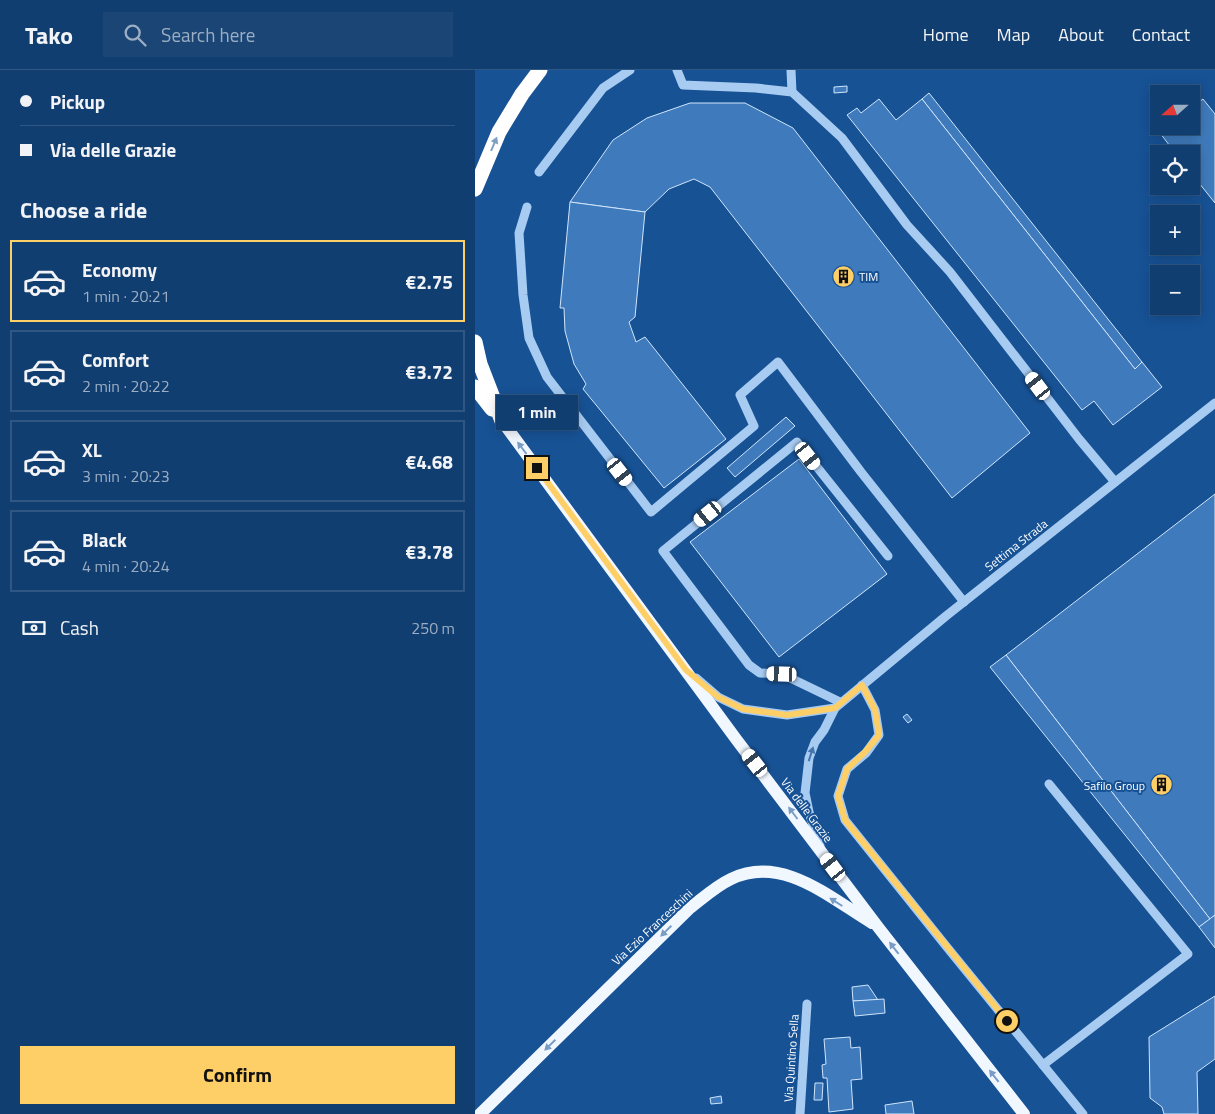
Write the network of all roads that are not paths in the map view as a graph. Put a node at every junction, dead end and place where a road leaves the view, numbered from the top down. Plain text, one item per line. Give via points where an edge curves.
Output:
1 (540, 70) edge
2 (630, 70) edge
3 (677, 70) edge
4 (791, 70) edge
5 (792, 92) junction
6 (539, 172) dead end
7 (475, 189) edge
8 (527, 207) dead end
9 (475, 342) edge
10 (475, 387) edge
11 (1215, 403) edge
12 (502, 422) junction
13 (1115, 482) junction
14 (888, 556) dead end
15 (964, 602) junction
16 (686, 670) junction
17 (862, 685) junction
18 (837, 705) junction
19 (1049, 784) dead end
20 (822, 852) junction
21 (878, 927) junction
22 (807, 1004) dead end
23 (1043, 1065) junction
24 (480, 1114) edge
25 (800, 1114) edge
26 (1024, 1114) edge
27 (1083, 1114) edge

7 -> 1 highway via 499,132
2 - 6 street via 603,88
3 - 5 street via 683,85
4 - 5 street
5 - 13 street via 841,138 907,226 950,272
8 - 15 street via 519,233 529,338 547,377 651,512 754,426 740,395 777,362
9 - 12 highway
10 - 12 highway
11 - 13 street, Settima Strada
16 -> 12 main road, Via delle Grazie
13 - 15 street, Settima Strada
14 - 18 street via 797,442 663,551 749,665 760,673 782,674
15 - 17 street, Settima Strada
16 - 18 street, Settima Strada via 718,697 743,709 787,715
20 -> 16 main road, Via delle Grazie
17 - 18 street, Settima Strada
17 - 23 street via 875,710 879,735 847,769 838,796 845,820
20 -> 18 street, Settima Strada via 805,793 809,758
19 - 23 street via 1188,954
20 - 21 main road, Via delle Grazie
21 -> 24 main road, Via Ezio Franceschini via 787,874 761,872 733,878 690,908
26 -> 21 main road, Via delle Grazie
22 - 25 street, Via Quintino Sella
23 - 27 street

